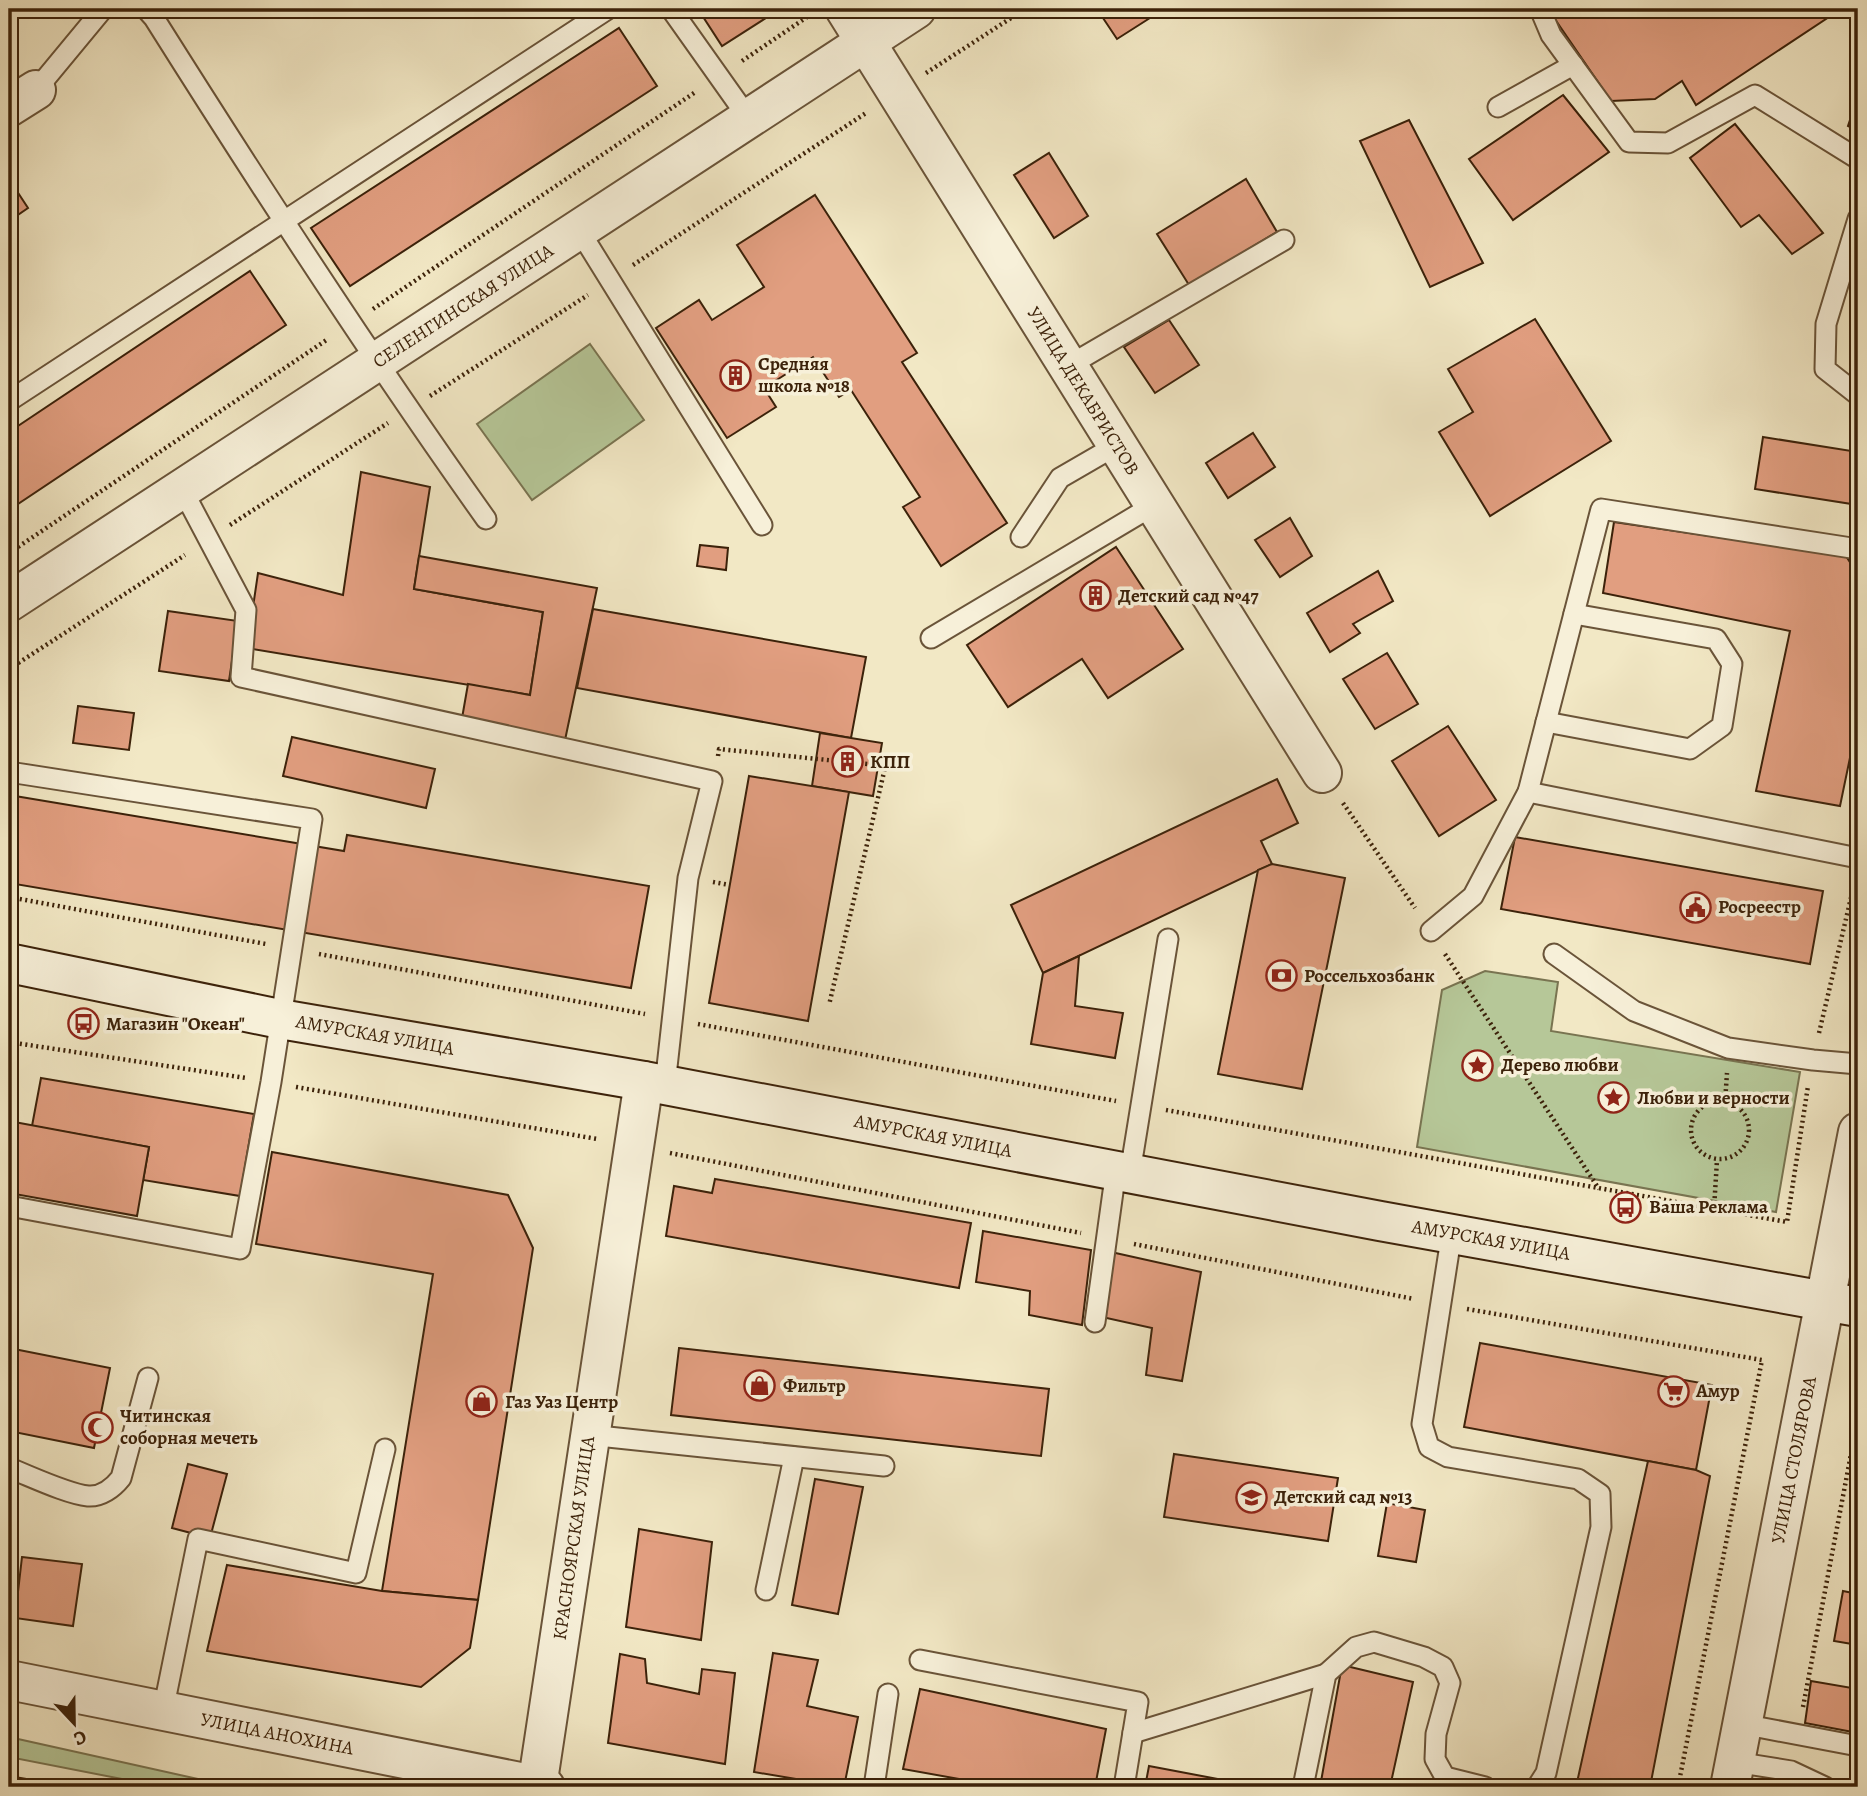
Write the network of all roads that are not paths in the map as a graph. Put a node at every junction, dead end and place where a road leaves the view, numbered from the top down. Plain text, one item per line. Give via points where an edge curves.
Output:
1 (103, 9) edge
2 (146, 9) edge
3 (608, 9) edge
4 (671, 9) edge
5 (845, 9) edge
6 (916, 9) edge
7 (1540, 9) edge
8 (865, 43) junction
9 (1573, 65) junction
10 (22, 99) edge
11 (1498, 107) dead end
12 (749, 119) junction
13 (1858, 159) edge
14 (1858, 219) edge
15 (282, 222) junction
16 (579, 230) junction
17 (1284, 240) dead end
18 (376, 363) junction
19 (1068, 366) junction
20 (1858, 395) edge
21 (9, 401) edge
22 (1117, 445) junction
23 (182, 489) junction
24 (1154, 505) junction
25 (486, 519) dead end
26 (762, 526) dead end
27 (1021, 537) dead end
28 (1858, 549) edge
29 (9, 602) edge
30 (1574, 614) junction
31 (931, 638) dead end
32 (1546, 722) junction
33 (9, 772) edge
34 (1322, 774) road end
35 (1528, 792) junction
36 (1858, 858) edge
37 (1431, 932) road end
38 (1168, 939) dead end
39 (1554, 954) dead end
40 (9, 963) edge
41 (280, 1019) junction
42 (1858, 1064) edge
43 (654, 1083) junction
44 (1858, 1132) edge
45 (1123, 1172) junction
46 (9, 1206) edge
47 (1452, 1233) junction
48 (1842, 1304) edge
49 (1095, 1322) dead end
50 (148, 1378) dead end
51 (589, 1435) junction
52 (385, 1449) dead end
53 (794, 1457) junction
54 (884, 1466) dead end
55 (9, 1468) edge
56 (766, 1590) dead end
57 (920, 1660) dead end
58 (1326, 1674) junction
59 (9, 1680) edge
60 (888, 1694) dead end
61 (163, 1711) junction
62 (1742, 1724) junction
63 (1133, 1733) junction
64 (1858, 1746) edge
65 (1733, 1775) edge
66 (540, 1787) edge
67 (874, 1787) edge
68 (1124, 1787) edge
69 (1303, 1787) edge
70 (1485, 1787) edge
71 (1537, 1787) edge
72 (1825, 1787) edge

1 - 10 lane
2 - 15 lane
3 - 15 lane
4 - 12 lane
5 - 8 street, УЛИЦА ДЕКАБРИСТОВ
6 - 8 street, СЕЛЕНГИНСКАЯ УЛИЦА
7 - 9 lane via 1551,35
8 - 12 street, СЕЛЕНГИНСКАЯ УЛИЦА
8 - 19 street, УЛИЦА ДЕКАБРИСТОВ
9 - 11 lane
9 - 13 lane via 1629,142 1668,143 1755,95
12 - 16 street, СЕЛЕНГИНСКАЯ УЛИЦА
14 - 20 lane via 1826,324 1825,369
15 - 18 lane
15 - 21 lane
16 - 18 street, СЕЛЕНГИНСКАЯ УЛИЦА
16 - 26 lane
17 - 19 lane
18 - 23 street, СЕЛЕНГИНСКАЯ УЛИЦА
18 - 25 lane
19 - 22 street, УЛИЦА ДЕКАБРИСТОВ
22 - 24 street, УЛИЦА ДЕКАБРИСТОВ
22 - 27 lane via 1060,478
23 - 29 street, СЕЛЕНГИНСКАЯ УЛИЦА
23 - 43 lane via 246,610 240,677 712,781 688,878 672,1019
24 - 31 lane
24 - 34 street, УЛИЦА ДЕКАБРИСТОВ
28 - 30 lane via 1601,509
30 - 32 lane
30 - 32 lane via 1716,639 1732,664 1722,726 1690,749
32 - 35 lane
33 - 41 lane via 312,819
35 - 36 lane
35 - 37 lane via 1473,896
38 - 45 lane via 1141,1105
39 - 42 lane via 1634,1011 1728,1048
40 - 41 street, АМУРСКАЯ УЛИЦА
41 - 43 street, АМУРСКАЯ УЛИЦА
41 - 46 lane via 240,1249
43 - 45 street, АМУРСКАЯ УЛИЦА
43 - 51 street, КРАСНОЯРСКАЯ УЛИЦА
44 - 48 street, УЛИЦА СТОЛЯРОВА
45 - 47 street, АМУРСКАЯ УЛИЦА
45 - 49 lane via 1106,1238
47 - 48 street, АМУРСКАЯ УЛИЦА
47 - 71 lane via 1422,1424 1429,1447 1448,1457 1578,1479 1600,1494 1601,1527 1546,1773
48 - 62 street, УЛИЦА СТОЛЯРОВА
50 - 55 lane via 115,1486 89,1496
51 - 53 lane
51 - 66 street, КРАСНОЯРСКАЯ УЛИЦА
52 - 61 lane via 356,1573 198,1539
53 - 54 lane
53 - 56 lane
57 - 63 lane via 1138,1702
58 - 63 lane
58 - 69 lane
58 - 70 lane via 1356,1647 1374,1642 1443,1667 1450,1683 1436,1734 1435,1759 1445,1777
59 - 61 street, УЛИЦА АНОХИНА
60 - 67 lane
61 - 66 street, УЛИЦА АНОХИНА
62 - 64 lane
62 - 65 street, УЛИЦА СТОЛЯРОВА
63 - 68 lane
65 - 72 lane via 1791,1771

